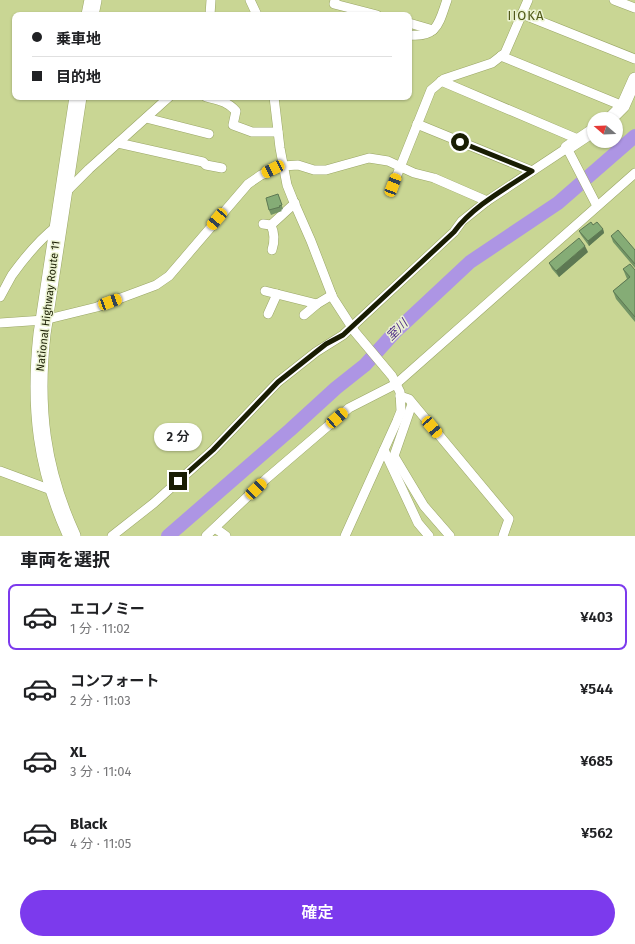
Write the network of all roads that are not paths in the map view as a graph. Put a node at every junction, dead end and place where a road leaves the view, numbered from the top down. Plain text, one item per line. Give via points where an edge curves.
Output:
1 (93, 0) edge
2 (211, 0) edge
3 (250, 0) edge
4 (335, 0) edge
5 (447, 0) edge
6 (528, 0) edge
7 (614, 0) edge
8 (635, 8) edge
9 (91, 12) edge
10 (210, 12) edge
11 (256, 12) edge
12 (365, 12) edge
13 (522, 14) junction
14 (412, 24) edge
15 (434, 30) junction
16 (412, 35) edge
17 (501, 56) junction
18 (635, 59) edge
19 (635, 79) edge
20 (441, 81) junction
21 (78, 100) edge
22 (166, 100) edge
23 (218, 100) edge
24 (274, 100) edge
25 (623, 106) junction
26 (617, 112) edge
27 (146, 118) junction
28 (417, 124) junction
29 (278, 132) junction
30 (209, 134) dead end
31 (587, 135) edge
32 (580, 140) junction
33 (118, 143) junction
34 (569, 152) junction
35 (284, 166) junction
36 (400, 167) junction
37 (222, 168) dead end
38 (532, 171) junction
39 (635, 173) edge
40 (393, 185) dead end
41 (63, 196) junction
42 (487, 201) junction
43 (294, 203) junction
44 (595, 203) junction
45 (59, 225) junction
46 (272, 250) dead end
47 (264, 290) dead end
48 (277, 294) junction
49 (332, 295) junction
50 (0, 297) edge
51 (317, 304) junction
52 (268, 314) dead end
53 (304, 315) dead end
54 (44, 320) junction
55 (0, 323) edge
56 (353, 329) junction
57 (394, 380) junction
58 (400, 396) junction
59 (412, 404) junction
60 (384, 450) junction
61 (0, 471) edge
62 (54, 490) junction
63 (215, 528) junction
64 (72, 536) edge
65 (112, 536) edge
66 (206, 536) edge
67 (226, 536) edge
68 (345, 536) edge
69 (429, 536) edge
70 (450, 536) edge
71 (504, 536) edge

1 - 9 highway
2 - 10 street
3 - 11 street
4 - 12 street via 334,4
5 - 15 street
6 - 13 street
7 - 8 street
13 - 17 street via 505,53
13 - 18 street
14 - 15 street
15 - 16 street
17 - 20 street via 492,63
17 - 25 street
19 - 25 street
20 - 28 street via 431,90
20 - 32 street
21 - 41 highway, National Highway Route 11
22 - 27 street
23 - 29 street via 236,111 233,125 252,132
24 - 29 street
25 - 26 street
27 - 30 street
27 - 33 street
28 - 36 street
28 - 38 street
29 - 35 street
31 - 32 street
32 - 34 street
33 - 37 street
33 - 41 street
34 - 38 street
34 - 44 street
35 - 36 street via 298,165 314,170 326,170 369,158 388,161
35 - 43 street via 287,185
35 - 54 street via 261,175 248,184 169,276 156,285 97,307
36 - 40 street
36 - 42 street via 434,178
38 - 42 street
39 - 44 street
41 - 45 highway, National Highway Route 11
42 - 56 street via 462,221 454,232
43 - 46 street via 267,224 275,241
43 - 49 street
44 - 57 street
45 - 50 street via 44,236 20,265
45 - 54 highway, National Highway Route 11
47 - 48 street
48 - 51 street
48 - 52 street
49 - 51 street
49 - 56 street
51 - 53 street
54 - 55 street
54 - 62 highway, National Highway Route 11 via 39,362 39,416 44,456
56 - 57 street
56 - 65 street via 326,344 278,382 213,450
57 - 58 street
57 - 63 street via 349,408 266,479
58 - 59 street via 409,399
58 - 60 street via 401,411
59 - 70 street via 394,456 424,506
59 - 71 street via 510,519
60 - 68 street
60 - 69 street via 418,523
61 - 62 street
62 - 64 highway, National Highway Route 11
63 - 66 street
63 - 67 street

